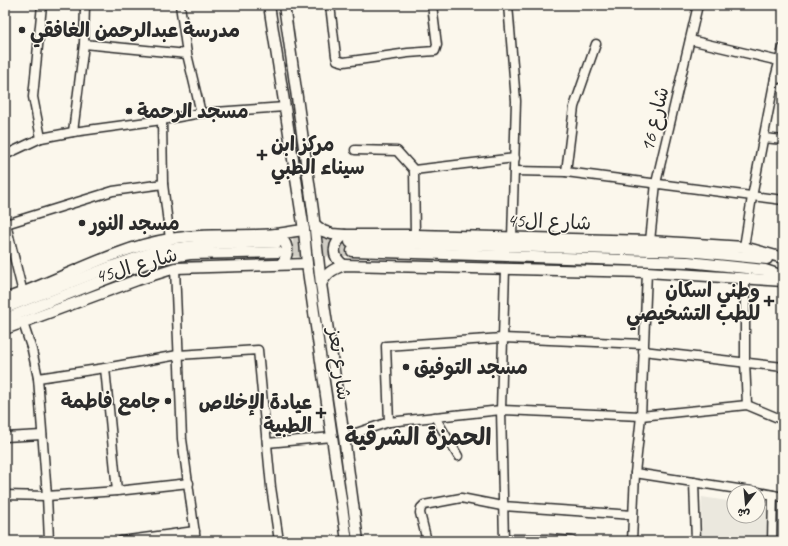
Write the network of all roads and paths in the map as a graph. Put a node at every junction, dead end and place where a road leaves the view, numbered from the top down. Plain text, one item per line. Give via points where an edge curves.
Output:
1 (42, 5) edge
2 (85, 5) edge
3 (180, 5) edge
4 (269, 5) edge
5 (284, 5) edge
6 (330, 5) edge
7 (432, 5) edge
8 (508, 5) edge
9 (698, 5) edge
10 (690, 40) junction
11 (84, 44) junction
12 (596, 44) dead end
13 (783, 48) edge
14 (187, 54) junction
15 (780, 61) junction
16 (779, 79) edge
17 (284, 107) junction
18 (201, 113) junction
19 (162, 120) junction
20 (73, 132) junction
21 (41, 138) junction
22 (764, 138) junction
23 (783, 140) edge
24 (355, 150) dead end
25 (5, 155) edge
26 (515, 158) junction
27 (414, 170) junction
28 (514, 171) junction
29 (566, 172) junction
30 (656, 183) junction
31 (163, 184) junction
32 (752, 197) junction
33 (783, 200) edge
34 (6, 221) edge
35 (314, 224) junction
36 (304, 230) junction
37 (415, 235) junction
38 (512, 238) junction
39 (170, 239) junction
40 (650, 242) junction
41 (277, 243) junction
42 (349, 243) junction
43 (744, 247) junction
44 (783, 258) edge
45 (783, 262) edge
46 (281, 264) junction
47 (307, 264) junction
48 (344, 266) junction
49 (174, 268) junction
50 (505, 268) junction
51 (647, 272) junction
52 (783, 276) edge
53 (745, 278) junction
54 (783, 281) edge
55 (320, 284) junction
56 (23, 293) junction
57 (5, 299) edge
58 (5, 308) edge
59 (5, 319) edge
60 (23, 323) junction
61 (5, 329) edge
62 (502, 338) junction
63 (643, 347) junction
64 (178, 355) junction
65 (745, 362) junction
66 (783, 367) edge
67 (105, 368) junction
68 (38, 378) junction
69 (747, 405) junction
70 (501, 410) junction
71 (641, 416) junction
72 (435, 417) junction
73 (783, 420) edge
74 (389, 422) junction
75 (42, 435) junction
76 (5, 437) edge
77 (332, 437) junction
78 (344, 437) junction
79 (267, 443) junction
80 (458, 456) dead end
81 (635, 473) junction
82 (694, 482) junction
83 (189, 483) junction
84 (726, 487) edge
85 (116, 491) junction
86 (766, 494) edge
87 (5, 495) edge
88 (773, 495) junction
89 (47, 496) junction
90 (783, 497) edge
91 (502, 506) junction
92 (633, 515) junction
93 (195, 531) junction
94 (504, 540) edge
95 (49, 541) edge
96 (121, 541) edge
97 (196, 541) edge
98 (279, 541) edge
99 (347, 541) edge
100 (358, 541) edge
101 (427, 541) edge
102 (572, 541) edge
103 (632, 541) edge
104 (696, 541) edge
105 (772, 541) edge

1 - 21 street via 33,97
2 - 11 street
3 - 14 street
4 - 17 main road
5 - 35 main road
6 - 7 street via 336,56 344,62 435,51 438,45
8 - 26 street via 516,101
9 - 10 street, شارع 16
10 - 15 street
10 - 30 street, شارع 16
11 - 14 street
11 - 20 street
12 - 29 street via 574,107
13 - 15 street
14 - 18 street
15 - 16 street
16 - 22 street
17 - 18 street
17 - 36 main road
18 - 19 street
19 - 20 street
19 - 31 street
20 - 21 street
21 - 25 street
22 - 23 street
22 - 32 street
24 - 27 street via 398,151
26 - 27 street
26 - 28 street
27 - 37 street
28 - 29 street
28 - 38 street
29 - 30 street
30 - 32 street
30 - 40 street, شارع 16
31 - 34 street via 113,191
31 - 39 street
32 - 33 street
32 - 43 street
34 - 56 street
35 - 42 main road, شارع ال45
35 - 55 main road, شارع تعز
36 - 41 main road, شارع ال45
36 - 47 main road, شارع تعز
37 - 38 main road, شارع ال45
37 - 42 main road, شارع ال45
38 - 40 main road, شارع ال45
39 - 41 main road, شارع ال45 via 193,236
39 - 56 main road, شارع ال45 via 137,247 82,267
40 - 43 main road, شارع ال45
41 - 46 main road via 283,239 288,249
41 - 58 main road, شارع ال45 via 212,244 159,250
41 - 59 main road, شارع ال45 via 154,260
42 - 45 main road, شارع ال45 via 687,251
42 - 48 main road via 340,239 334,250 335,256
42 - 52 main road, شارع ال45 via 688,262 765,270
43 - 44 main road, شارع ال45
46 - 47 main road, شارع ال45
46 - 49 main road, شارع ال45
47 - 77 main road, شارع تعز
48 - 50 main road
48 - 55 main road via 326,274
49 - 60 main road, شارع ال45
49 - 64 street
50 - 51 main road
50 - 62 street
51 - 53 main road
51 - 63 street
53 - 54 main road
53 - 65 street
55 - 78 main road, شارع تعز
56 - 57 main road, شارع ال45
60 - 61 main road, شارع ال45
60 - 68 street
62 - 63 street
62 - 70 street
62 - 74 street via 386,346
63 - 65 street
63 - 71 street
64 - 67 street
64 - 79 street via 258,350
64 - 83 street via 182,439
65 - 66 street
65 - 69 street
67 - 68 street
67 - 85 street
68 - 75 street
69 - 71 street
69 - 73 street
70 - 71 street
70 - 72 street
70 - 91 street
71 - 81 street
72 - 74 street
72 - 80 street
74 - 78 street
75 - 76 street
75 - 89 street
77 - 79 street
77 - 99 main road, شارع تعز
78 - 100 main road, شارع تعز
79 - 98 street
81 - 82 street
81 - 92 street
82 - 84 street
82 - 104 street
83 - 85 street
83 - 93 street
85 - 89 street
86 - 88 street
87 - 89 street
88 - 90 street
88 - 105 street
89 - 95 street
91 - 92 street
91 - 94 street
91 - 101 street via 461,498 424,505 420,513
92 - 103 street
93 - 96 street
93 - 97 street
94 - 102 street

